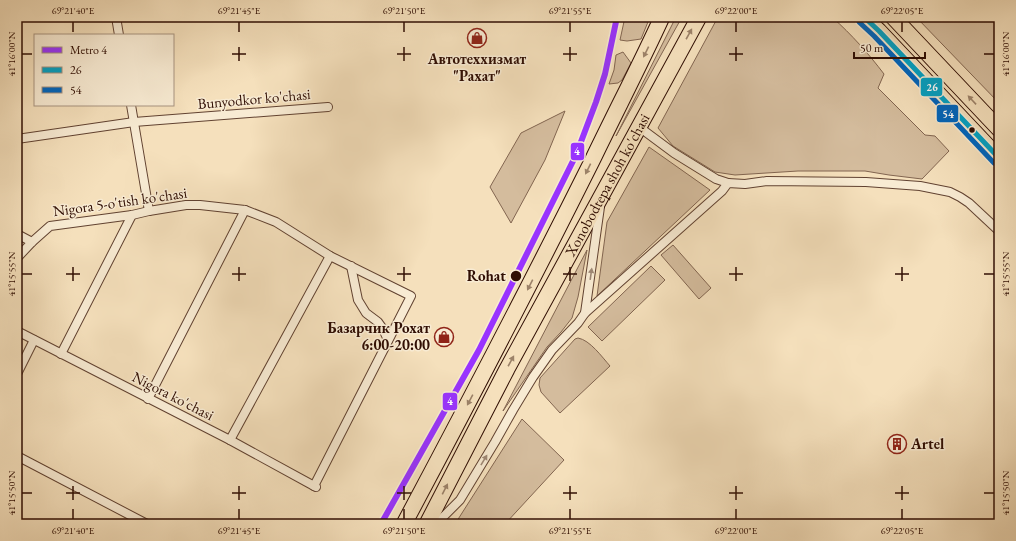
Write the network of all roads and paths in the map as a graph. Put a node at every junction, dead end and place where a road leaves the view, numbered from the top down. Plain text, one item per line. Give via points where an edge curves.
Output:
1 (116, 17) edge
2 (662, 17) edge
3 (699, 17) edge
4 (864, 17) edge
5 (893, 17) edge
6 (119, 34) edge
7 (131, 106) edge
8 (328, 107) dead end
9 (134, 122) junction
10 (639, 127) junction
11 (999, 129) edge
12 (17, 139) edge
13 (999, 158) edge
14 (728, 183) junction
15 (601, 196) junction
16 (245, 210) junction
17 (149, 211) junction
18 (132, 215) junction
19 (999, 231) edge
20 (17, 234) edge
21 (32, 242) junction
22 (330, 256) junction
23 (17, 258) edge
24 (351, 266) junction
25 (586, 313) junction
26 (17, 331) edge
27 (34, 340) junction
28 (388, 340) junction
29 (61, 354) junction
30 (17, 374) edge
31 (148, 399) junction
32 (230, 440) junction
33 (17, 456) edge
34 (147, 524) edge
35 (404, 524) edge
36 (427, 524) edge
37 (436, 524) edge

1 - 6 street
2 -> 35 highway, Xonobodtepa shoh ko'chasi via 540,266
10 -> 3 highway, Xonobodtepa shoh ko'chasi
4 - 13 highway
11 -> 5 highway
7 - 9 street
8 - 9 street, Bunyodkor ko'chasi
9 - 12 street, Bunyodkor ko'chasi
9 - 17 street
10 - 14 street via 674,153
10 - 15 highway, Xonobodtepa shoh ko'chasi
14 - 19 street via 866,182 920,186 950,192 960,197
14 - 25 street via 717,196
25 -> 15 street
36 -> 15 highway, Xonobodtepa shoh ko'chasi
16 - 17 street, Nigora 5-o'tish ko'chasi via 186,205
16 - 22 street, Nigora 5-o'tish ko'chasi via 276,222
16 - 31 street
17 - 18 street, Nigora 5-o'tish ko'chasi
18 - 21 street, Nigora 5-o'tish ko'chasi via 50,226
18 - 29 street
20 - 21 street
21 - 23 street, Nigora 5-o'tish ko'chasi
22 - 24 street, Nigora 5-o'tish ko'chasi
22 - 32 street
24 - 28 street via 358,300 366,313 378,322
24 - 28 street, Nigora 5-o'tish ko'chasi via 410,296
37 -> 25 street via 460,500 552,350
26 - 27 street, Nigora ko'chasi
27 - 29 street, Nigora ko'chasi
27 - 30 street
28 - 32 street, Nigora ko'chasi via 315,487
29 - 31 street, Nigora ko'chasi
31 - 32 street, Nigora ko'chasi
33 - 34 street

